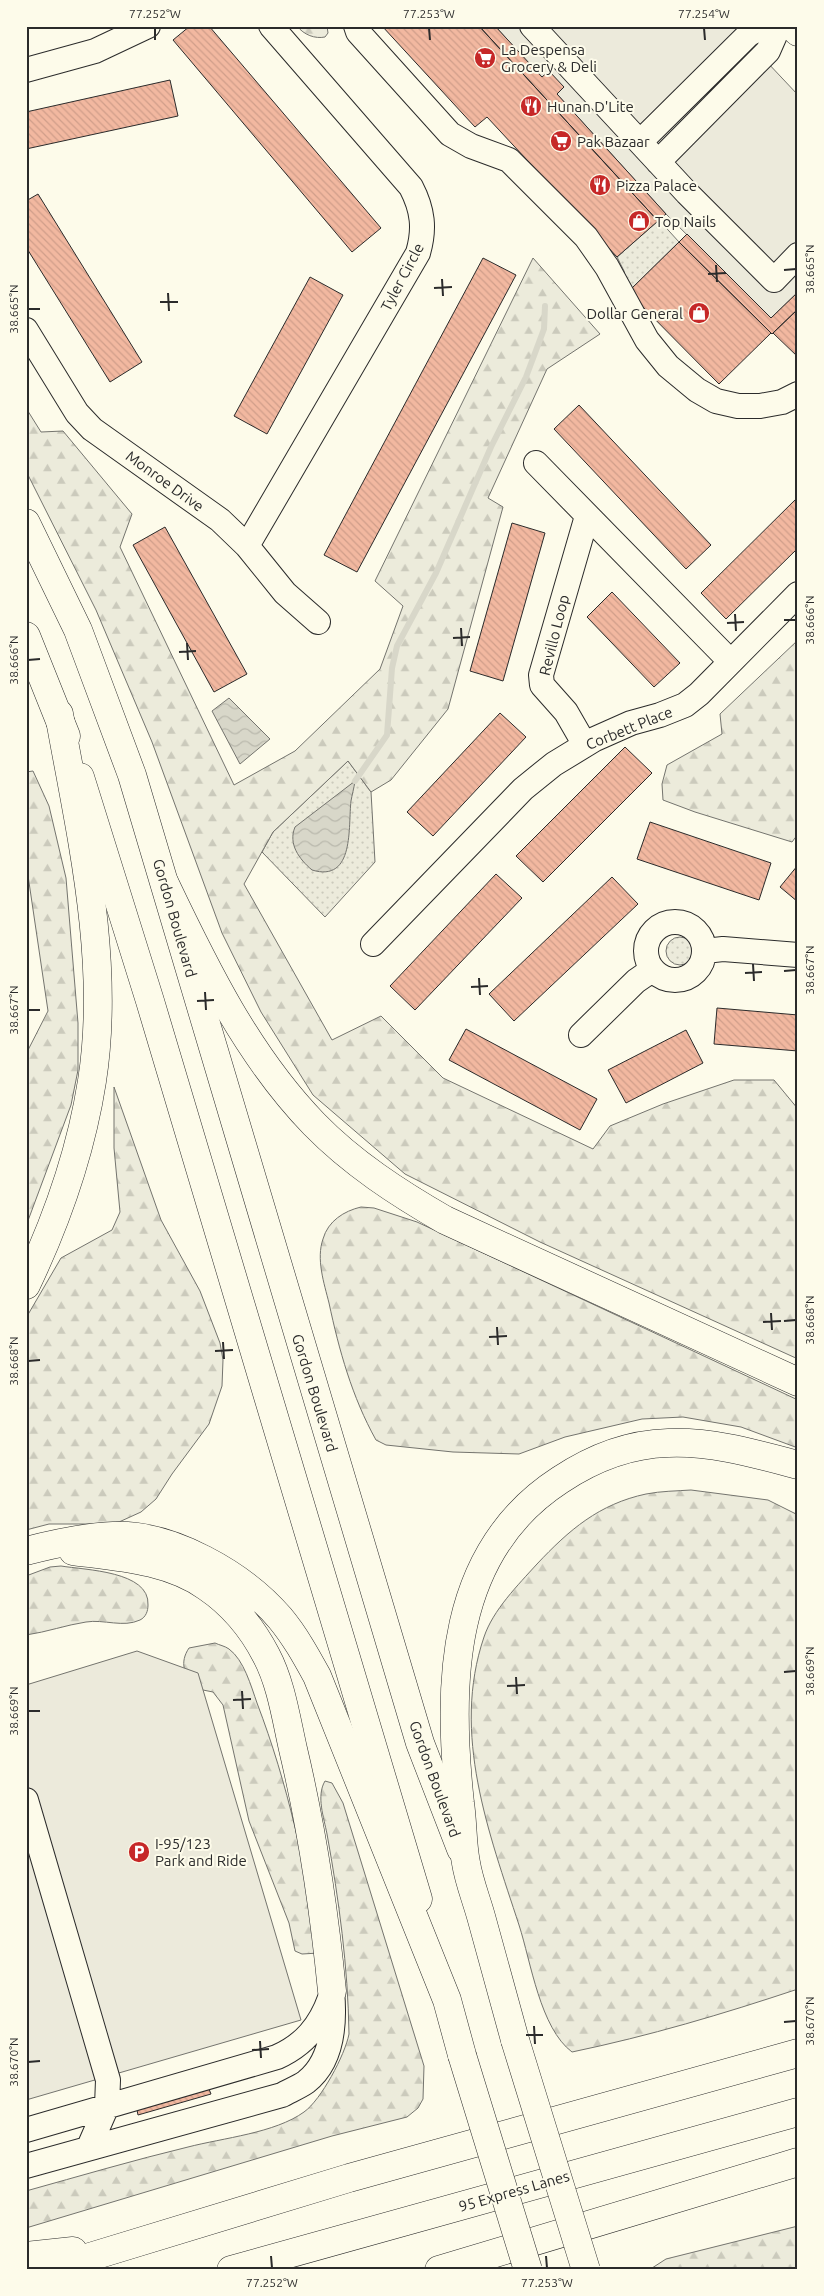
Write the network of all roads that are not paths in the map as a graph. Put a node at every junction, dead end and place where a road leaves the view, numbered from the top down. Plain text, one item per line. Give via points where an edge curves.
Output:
1 (148, 26) edge
2 (270, 26) edge
3 (356, 26) edge
4 (532, 26) edge
5 (762, 26) edge
6 (779, 26) edge
7 (792, 26) edge
8 (798, 32) edge
9 (26, 70) edge
10 (640, 142) junction
11 (658, 162) junction
12 (798, 255) edge
13 (26, 330) edge
14 (798, 394) edge
15 (536, 463) dead end
16 (587, 516) junction
17 (26, 522) edge
18 (247, 546) junction
19 (798, 594) edge
20 (318, 622) dead end
21 (26, 636) edge
22 (730, 661) junction
23 (59, 714) junction
24 (585, 744) junction
25 (164, 884) junction
26 (374, 944) dead end
27 (705, 951) junction
28 (798, 955) edge
29 (652, 970) junction
30 (581, 1034) dead end
31 (26, 1285) edge
32 (798, 1382) edge
33 (798, 1465) edge
34 (34, 1549) edge
35 (26, 1800) edge
36 (466, 1862) junction
37 (332, 1991) junction
38 (447, 2000) junction
39 (798, 2053) edge
40 (107, 2106) junction
41 (798, 2112) edge
42 (26, 2130) edge
43 (89, 2147) junction
44 (798, 2162) edge
45 (26, 2166) edge
46 (743, 2178) junction
47 (124, 2246) junction
48 (26, 2256) edge
49 (47, 2270) edge
50 (231, 2270) edge
51 (439, 2270) edge
52 (490, 2270) edge
53 (528, 2270) edge
54 (586, 2270) edge

1 - 9 street via 95,51
2 - 18 street, Tyler Circle via 411,187 423,218 423,236 418,253
3 - 14 street via 450,134 471,146 509,160 586,237 647,340 668,366 697,390 738,406 782,402
4 - 10 street
5 - 10 street via 748,35
6 - 11 street via 768,51
7 - 8 main road
10 - 11 street
11 - 12 street via 774,280
13 - 18 street, Monroe Drive via 77,413 92,429 220,520
15 - 16 street
16 - 22 street
16 - 24 street, Revillo Loop via 541,675 542,685 566,712
17 - 25 main road, Gordon Boulevard via 69,609 98,681 132,775
18 - 20 street, Monroe Drive via 285,593
19 - 22 street, Corbett Place
21 - 23 main road
22 - 24 street, Corbett Place via 685,705 631,723
23 - 31 main road via 92,912 96,1030 83,1129 43,1249
23 - 38 main road via 152,1011
24 - 26 street, Corbett Place via 522,789
25 - 32 main road via 208,971 272,1074 315,1125 352,1159 401,1195 445,1220
25 - 36 main road, Gordon Boulevard via 420,1743
27 - 28 street via 723,949
27 - 29 street via 699,969 689,977 670,980
27 - 29 street via 698,931 689,925 667,922 649,937 646,958
29 - 30 street via 636,981
33 - 36 main road via 760,1454 703,1444 663,1443 625,1449 576,1469 549,1487 502,1534 471,1593 458,1652 457,1774
34 - 37 main road via 149,1562 181,1572 207,1586 244,1620 266,1655 284,1707 313,1841
34 - 38 main road via 114,1536 171,1546 203,1559 233,1577 280,1618 317,1676
35 - 40 street via 108,2080
36 - 54 main road, Gordon Boulevard, bridge via 515,2040
37 - 40 street via 324,2014 310,2035 286,2053
37 - 43 street via 334,2014 330,2042 320,2064 306,2082 282,2094
38 - 53 main road, bridge
39 - 47 main road via 349,2178
40 - 42 street
40 - 43 street
41 - 50 main road, 95 Express Lanes
43 - 45 street
44 - 46 main road
46 - 51 main road
46 - 52 main road
47 - 48 main road
47 - 49 main road

